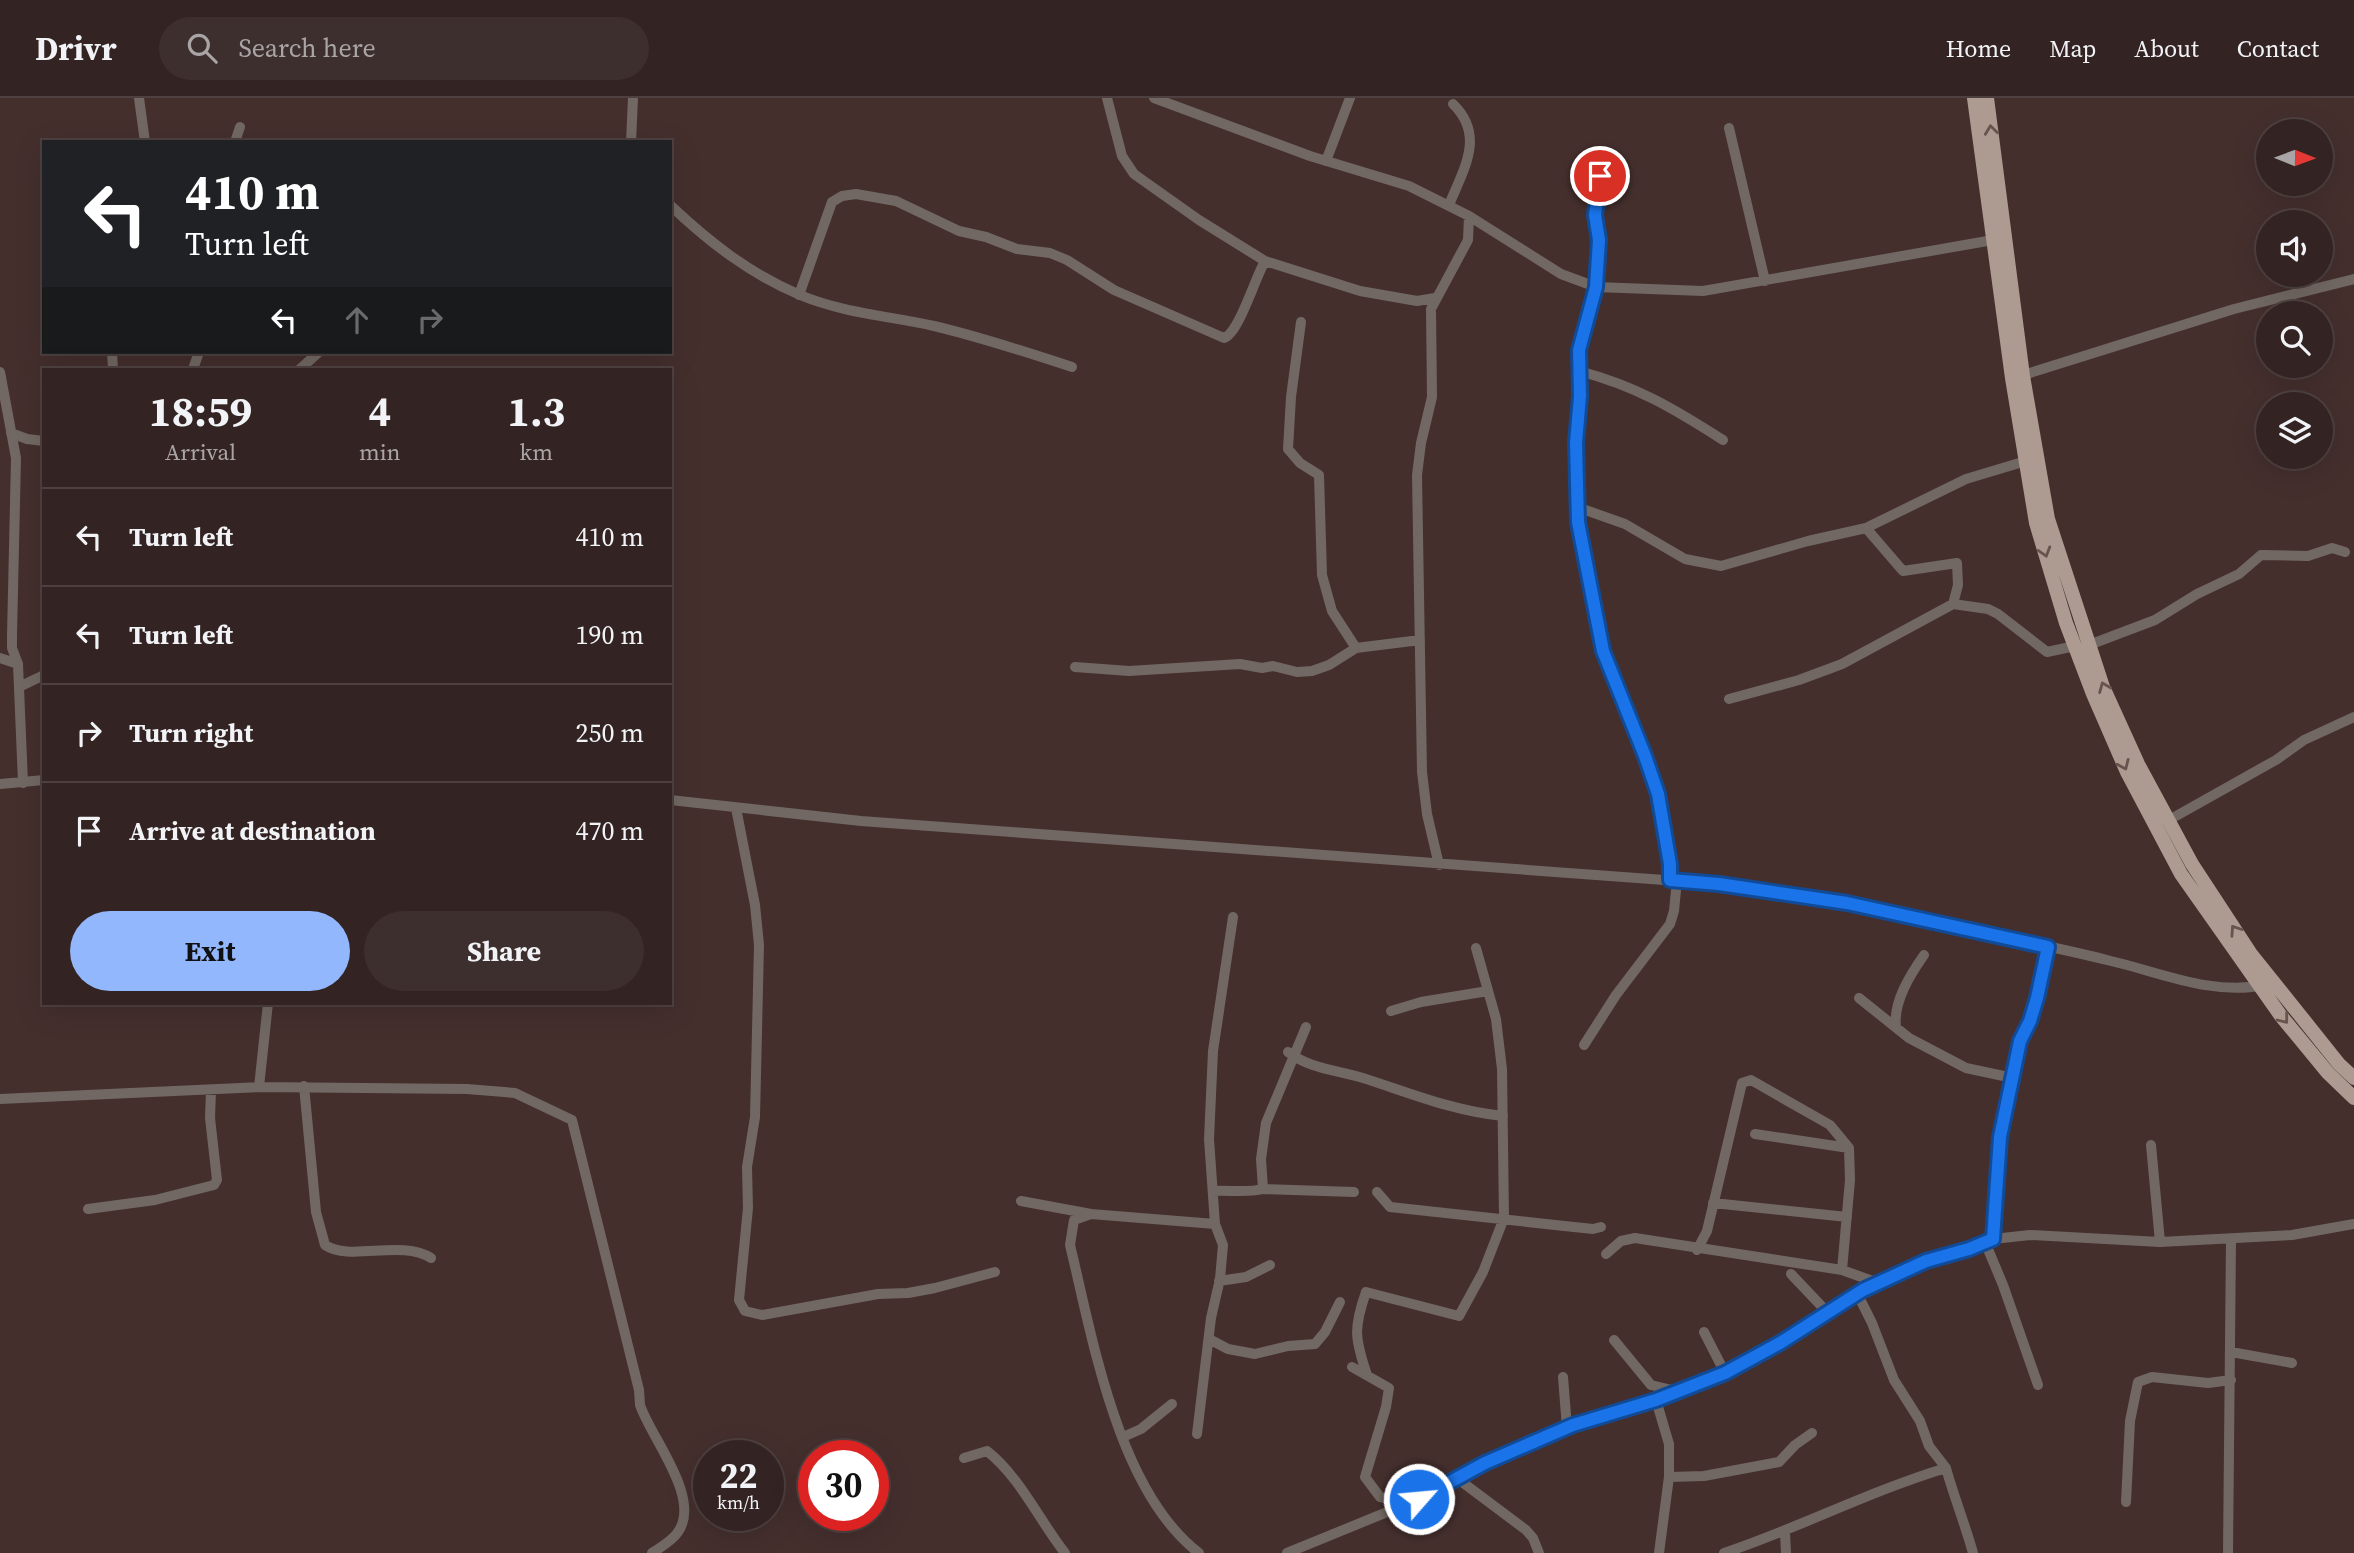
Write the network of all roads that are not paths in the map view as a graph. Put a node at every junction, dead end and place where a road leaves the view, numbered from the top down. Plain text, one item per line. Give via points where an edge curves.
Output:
1 (139, 98) edge
2 (633, 98) edge
3 (1107, 98) edge
4 (1154, 98) edge
5 (1350, 98) edge
6 (1974, 98) edge
7 (1987, 98) edge
8 (1453, 104) dead end
9 (240, 127) dead end
10 (1729, 128) dead end
11 (145, 140) edge
12 (236, 140) edge
13 (631, 140) edge
14 (1326, 161) junction
15 (1600, 176) dead end
16 (1448, 205) junction
17 (672, 207) edge
18 (1469, 216) junction
19 (1491, 230) junction
20 (1468, 240) junction
21 (1993, 240) junction
22 (1265, 261) junction
23 (2354, 279) edge
24 (1766, 281) junction
25 (1596, 287) junction
26 (799, 295) junction
27 (1435, 298) junction
28 (1417, 301) junction
29 (1431, 311) junction
30 (1301, 322) dead end
31 (318, 354) edge
32 (1072, 367) dead end
33 (301, 368) edge
34 (1579, 371) junction
35 (0, 372) edge
36 (2017, 377) junction
37 (12, 433) junction
38 (27, 439) junction
39 (1723, 440) dead end
40 (42, 441) edge
41 (15, 448) junction
42 (2026, 461) junction
43 (1577, 507) junction
44 (1866, 528) junction
45 (2345, 552) dead end
46 (1953, 604) junction
47 (1420, 640) junction
48 (2082, 645) junction
49 (1356, 648) junction
50 (12, 649) junction
51 (0, 656) edge
52 (18, 664) junction
53 (1075, 667) dead end
54 (42, 676) edge
55 (19, 687) junction
56 (1729, 699) dead end
57 (2354, 718) edge
58 (42, 780) edge
59 (23, 783) junction
60 (0, 784) edge
61 (672, 800) edge
62 (736, 808) junction
63 (2169, 820) junction
64 (1439, 865) junction
65 (1674, 880) junction
66 (1233, 917) dead end
67 (1476, 947) dead end
68 (2048, 947) junction
69 (1924, 955) dead end
70 (2266, 984) junction
71 (1488, 991) junction
72 (1859, 998) dead end
73 (268, 1005) edge
74 (1391, 1011) dead end
75 (1306, 1027) dead end
76 (1896, 1027) junction
77 (1584, 1045) dead end
78 (1291, 1054) junction
79 (2354, 1078) edge
80 (2013, 1079) junction
81 (304, 1086) junction
82 (259, 1087) junction
83 (211, 1091) junction
84 (2354, 1098) edge
85 (0, 1099) edge
86 (1503, 1116) junction
87 (1755, 1134) dead end
88 (2151, 1145) dead end
89 (1849, 1148) junction
90 (1263, 1189) junction
91 (1213, 1191) junction
92 (1354, 1192) dead end
93 (1377, 1192) dead end
94 (1021, 1201) dead end
95 (1713, 1203) junction
96 (88, 1209) dead end
97 (1091, 1214) junction
98 (1847, 1217) junction
99 (1504, 1219) junction
100 (1215, 1224) junction
101 (2354, 1224) edge
102 (1601, 1227) dead end
103 (2231, 1239) junction
104 (1989, 1240) junction
105 (2160, 1242) junction
106 (1697, 1250) junction
107 (1606, 1254) dead end
108 (431, 1258) dead end
109 (1270, 1265) dead end
110 (1842, 1270) junction
111 (995, 1272) dead end
112 (1791, 1274) dead end
113 (1219, 1281) junction
114 (1881, 1284) junction
115 (1857, 1295) junction
116 (1340, 1303) dead end
117 (1828, 1312) junction
118 (1704, 1332) dead end
119 (1209, 1339) junction
120 (1614, 1340) dead end
121 (2231, 1352) junction
122 (2292, 1363) dead end
123 (1352, 1367) dead end
124 (1725, 1373) junction
125 (1367, 1375) junction
126 (1563, 1377) dead end
127 (2231, 1380) junction
128 (2038, 1385) dead end
129 (1676, 1391) junction
130 (1656, 1400) junction
131 (1172, 1404) dead end
132 (1567, 1428) junction
133 (1812, 1433) dead end
134 (1197, 1434) dead end
135 (1123, 1437) junction
136 (964, 1458) dead end
137 (1946, 1468) junction
138 (1670, 1477) junction
139 (1458, 1479) junction
140 (2126, 1502) dead end
141 (1409, 1503) junction
142 (1785, 1532) junction
143 (1302, 1550) edge
144 (652, 1553) edge
145 (1065, 1553) edge
146 (1199, 1553) edge
147 (1287, 1553) edge
148 (1539, 1553) edge
149 (1659, 1553) edge
150 (1724, 1553) edge
151 (1786, 1553) edge
152 (1973, 1553) edge
153 (2228, 1553) edge

1 - 11 street
2 - 13 street
3 - 22 street via 1122,156 1134,174
4 - 14 street
5 - 14 street
6 - 21 main road
36 -> 7 main road
8 - 16 street via 1467,122 1470,145
9 - 12 street
10 - 24 street
14 - 16 street via 1409,186
15 - 25 street via 1595,215 1599,240
16 - 18 street
17 - 26 street via 726,253
18 - 19 street
18 - 20 street
19 - 20 street
19 - 25 street via 1562,274
20 - 27 street
21 - 24 street
21 - 36 main road
22 - 26 street via 1237,326 1224,338 1114,290 1050,253 1017,249 959,231 896,201 856,194 832,202
22 - 28 street via 1337,286
23 - 36 street via 2234,309
24 - 25 street via 1703,291
25 - 34 street via 1582,337
26 - 32 street via 841,310 984,338
27 - 28 street
27 - 29 street
28 - 29 street
29 - 47 street via 1432,397 1417,475
30 - 49 street via 1288,449 1319,475 1322,575 1332,611
31 - 33 street
34 - 39 street via 1651,395
34 - 43 street
35 - 37 street
36 - 42 main road
36 - 48 main road
37 - 38 street
37 - 41 street
38 - 40 street
38 - 41 street
41 - 50 street
42 - 44 street via 1966,479
42 -> 48 main road via 2036,523
43 - 44 street via 1625,524 1685,559 1721,566
43 - 65 street via 1603,651 1658,794
44 - 46 street via 1903,571 1957,563
45 - 48 street via 2332,548 2308,556 2261,555 2239,574 2155,620
46 - 48 street via 1998,614 2047,652
46 - 56 street via 1842,664
47 - 49 street
47 - 64 street via 1422,772
63 -> 48 main road
48 -> 70 main road via 2126,772 2181,874
49 - 53 street via 1312,671 1240,664 1129,671
50 - 51 street
50 - 52 street
51 - 52 street
52 - 55 street
54 - 55 street
55 - 59 street
57 - 63 street via 2304,740
58 - 59 street
59 - 60 street
61 - 62 street
62 - 64 street
62 - 111 street via 759,945 755,1117 739,1285 743,1309 762,1315 908,1293
70 -> 63 main road
64 - 65 street
65 - 68 street via 1847,903
65 - 77 street via 1670,924
66 - 91 street via 1213,1051 1209,1139
67 - 71 street
68 - 70 street via 2175,979 2219,986
68 - 80 street
69 - 76 street via 1901,997
70 - 79 main road
70 -> 84 main road via 2328,1073
71 - 74 street
71 - 86 street via 1496,1019
72 - 76 street
73 - 82 street
75 - 78 street
76 - 80 street via 1966,1068
78 - 86 street via 1318,1068 1348,1073 1468,1112
78 - 90 street via 1266,1123
80 - 104 street via 2000,1137
81 - 82 street
81 - 108 street via 316,1212 326,1245 345,1250 404,1250
81 - 144 street via 514,1093 572,1120 640,1405 681,1487 678,1532
82 - 83 street
83 - 85 street
83 - 96 street via 214,1185 155,1200
86 - 99 street
87 - 89 street
88 - 105 street
89 - 95 street via 1830,1125 1758,1083 1745,1081
89 - 98 street
90 - 91 street
90 - 92 street
91 - 100 street
93 - 99 street via 1390,1207
94 - 97 street
95 - 98 street
95 - 106 street
97 - 100 street
97 - 135 street via 1074,1220 1070,1245 1107,1396
98 - 110 street
99 - 102 street
99 - 125 street via 1459,1316 1366,1292 1356,1342
100 - 113 street via 1223,1245
101 - 103 street
103 - 105 street
103 - 121 street
104 - 105 street via 2041,1235
104 - 114 street via 1926,1261
104 - 128 street
106 - 107 street via 1635,1238 1620,1241
106 - 110 street
109 - 113 street via 1247,1277
110 - 114 street
112 - 117 street
113 - 119 street
114 - 115 street
115 - 117 street
115 - 137 street via 1894,1380
116 - 119 street via 1315,1344 1255,1354 1228,1349
117 - 124 street
118 - 124 street
119 - 134 street
120 - 129 street via 1651,1385
121 - 122 street
121 - 127 street
123 - 125 street
124 - 129 street
125 - 141 street via 1389,1388 1365,1477 1380,1497
126 - 132 street
127 - 140 street via 2208,1383 2152,1377 2137,1382
127 - 153 street
129 - 130 street
130 - 132 street
130 - 138 street via 1669,1444
131 - 135 street
132 - 139 street
133 - 138 street via 1779,1462 1704,1476
135 - 146 street via 1139,1478 1161,1514
136 - 145 street via 987,1451 994,1457
137 - 142 street
137 - 152 street
138 - 149 street
139 - 141 street
139 - 148 street via 1526,1530
141 - 143 street
142 - 150 street
142 - 151 street
143 - 147 street

